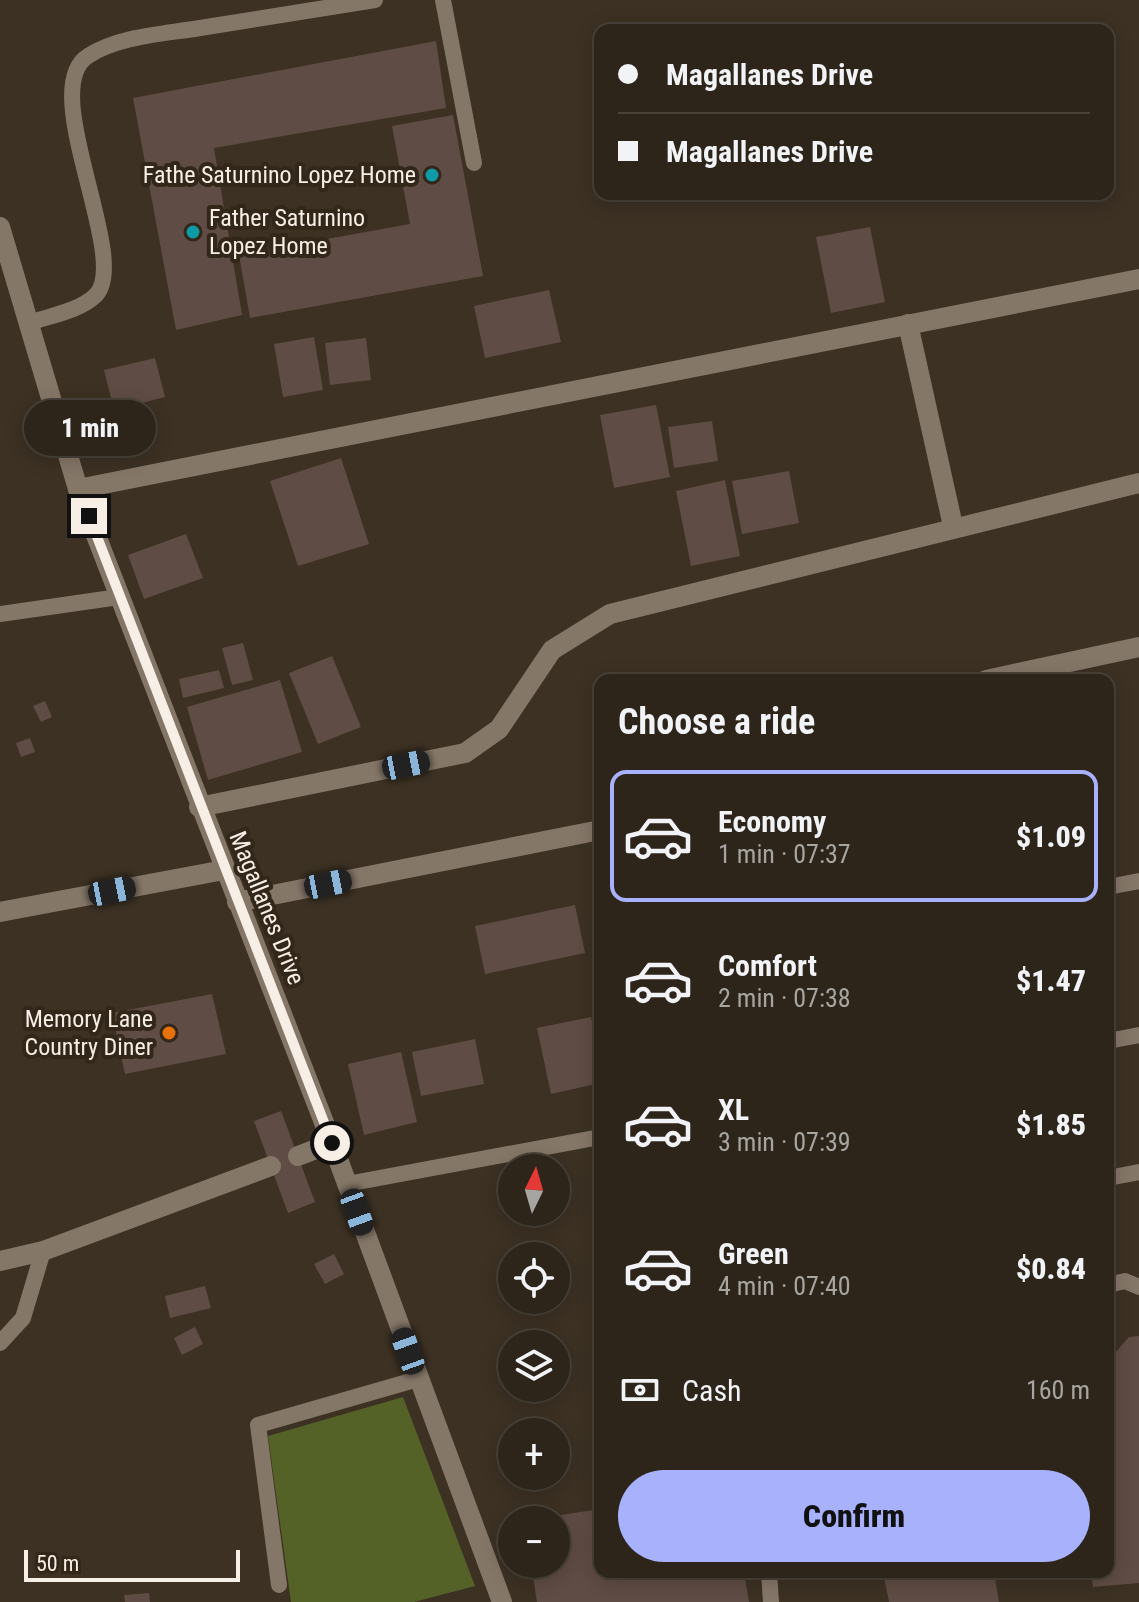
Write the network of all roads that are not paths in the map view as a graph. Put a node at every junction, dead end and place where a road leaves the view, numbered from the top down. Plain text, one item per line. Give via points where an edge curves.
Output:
1 (375, 0) edge
2 (443, 0) edge
3 (474, 163) dead end
4 (0, 227) edge
5 (1139, 279) edge
6 (29, 323) junction
7 (908, 324) junction
8 (1139, 483) edge
9 (78, 489) junction
10 (953, 526) junction
11 (119, 597) junction
12 (0, 614) edge
13 (1139, 647) edge
14 (1014, 674) edge
15 (199, 807) junction
16 (594, 831) edge
17 (224, 870) junction
18 (1139, 881) edge
19 (1114, 886) edge
20 (237, 902) junction
21 (0, 912) edge
22 (1139, 1035) edge
23 (1114, 1040) edge
24 (594, 1138) edge
25 (332, 1143) junction
26 (298, 1156) dead end
27 (271, 1166) dead end
28 (1139, 1172) edge
29 (1114, 1177) edge
30 (347, 1184) junction
31 (43, 1251) junction
32 (0, 1261) edge
33 (1114, 1284) edge
34 (1139, 1287) edge
35 (0, 1343) edge
36 (418, 1379) junction
37 (769, 1578) edge
38 (279, 1585) dead end
39 (502, 1602) edge
40 (771, 1602) edge

1 - 6 lane via 135,39 87,56 72,74 71,90 104,273 97,294 71,310
2 - 3 lane
4 - 6 street, Magallanes Drive
5 - 7 street
6 - 9 street, Magallanes Drive
7 - 9 street
7 - 10 street
8 - 10 street
9 - 11 street, Magallanes Drive
10 - 15 street via 610,614 552,650 499,729 465,753
11 - 12 lane
11 - 15 street, Magallanes Drive
13 - 14 street
15 - 17 street, Magallanes Drive
16 - 20 street
17 - 20 street, Magallanes Drive
17 - 21 street
18 - 19 lane
20 - 25 street, Magallanes Drive
22 - 23 lane
24 - 30 lane
25 - 26 street
25 - 30 street, Magallanes Drive
27 - 31 street
28 - 29 lane
30 - 36 street, Magallanes Drive
31 - 32 street
31 - 35 lane via 23,1318
33 - 34 lane via 1125,1281
36 - 38 lane via 258,1425
36 - 39 street, Magallanes Drive
37 - 40 lane

